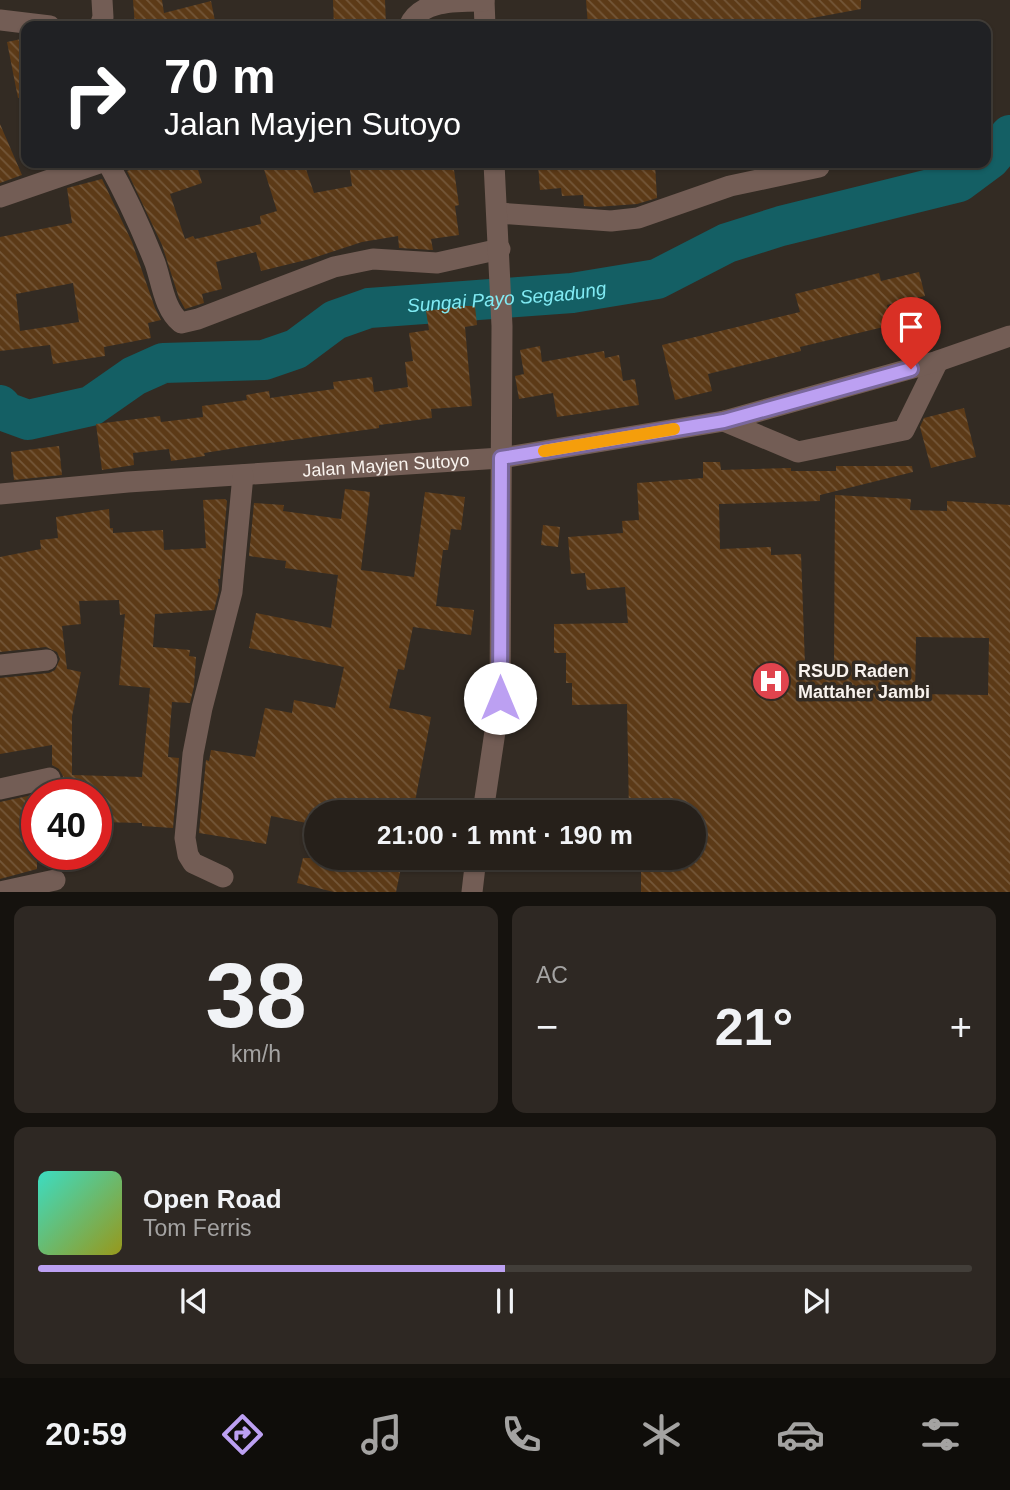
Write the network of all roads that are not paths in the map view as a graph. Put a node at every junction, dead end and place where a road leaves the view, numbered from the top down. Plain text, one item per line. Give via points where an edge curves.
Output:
1 (102, 0) edge
2 (484, 0) edge
3 (0, 20) edge
4 (102, 21) edge
5 (412, 21) edge
6 (485, 21) edge
7 (21, 23) edge
8 (84, 168) edge
9 (111, 168) edge
10 (494, 168) edge
11 (814, 168) edge
12 (0, 197) edge
13 (498, 214) junction
14 (500, 258) junction
15 (1010, 336) edge
16 (938, 361) junction
17 (724, 421) junction
18 (501, 458) junction
19 (243, 475) junction
20 (0, 494) edge
21 (47, 660) dead end
22 (0, 665) edge
23 (50, 778) dead end
24 (0, 789) edge
25 (485, 800) edge
26 (475, 870) edge
27 (223, 877) dead end
28 (55, 880) dead end
29 (1, 891) edge
30 (472, 891) edge

1 - 4 street
2 - 5 street via 439,2 421,8
2 - 6 street
3 - 7 street
8 - 12 street
9 - 14 street via 138,222 172,315 181,323 334,267 373,259 437,263
10 - 13 street
11 - 13 street via 730,186 638,218 611,221
13 - 14 street
14 - 18 street
15 - 16 street, Jalan Mayjen Sutoyo
16 - 17 street, Jalan Mayjen Sutoyo
16 - 17 street via 904,430 798,452
17 - 18 street, Jalan Mayjen Sutoyo
18 - 19 street, Jalan Mayjen Sutoyo
18 - 25 street via 500,698
19 - 20 street, Jalan Mayjen Sutoyo
19 - 27 street via 232,592 195,743 185,838 194,863
21 - 22 street
23 - 24 street
26 - 30 street
28 - 29 street

